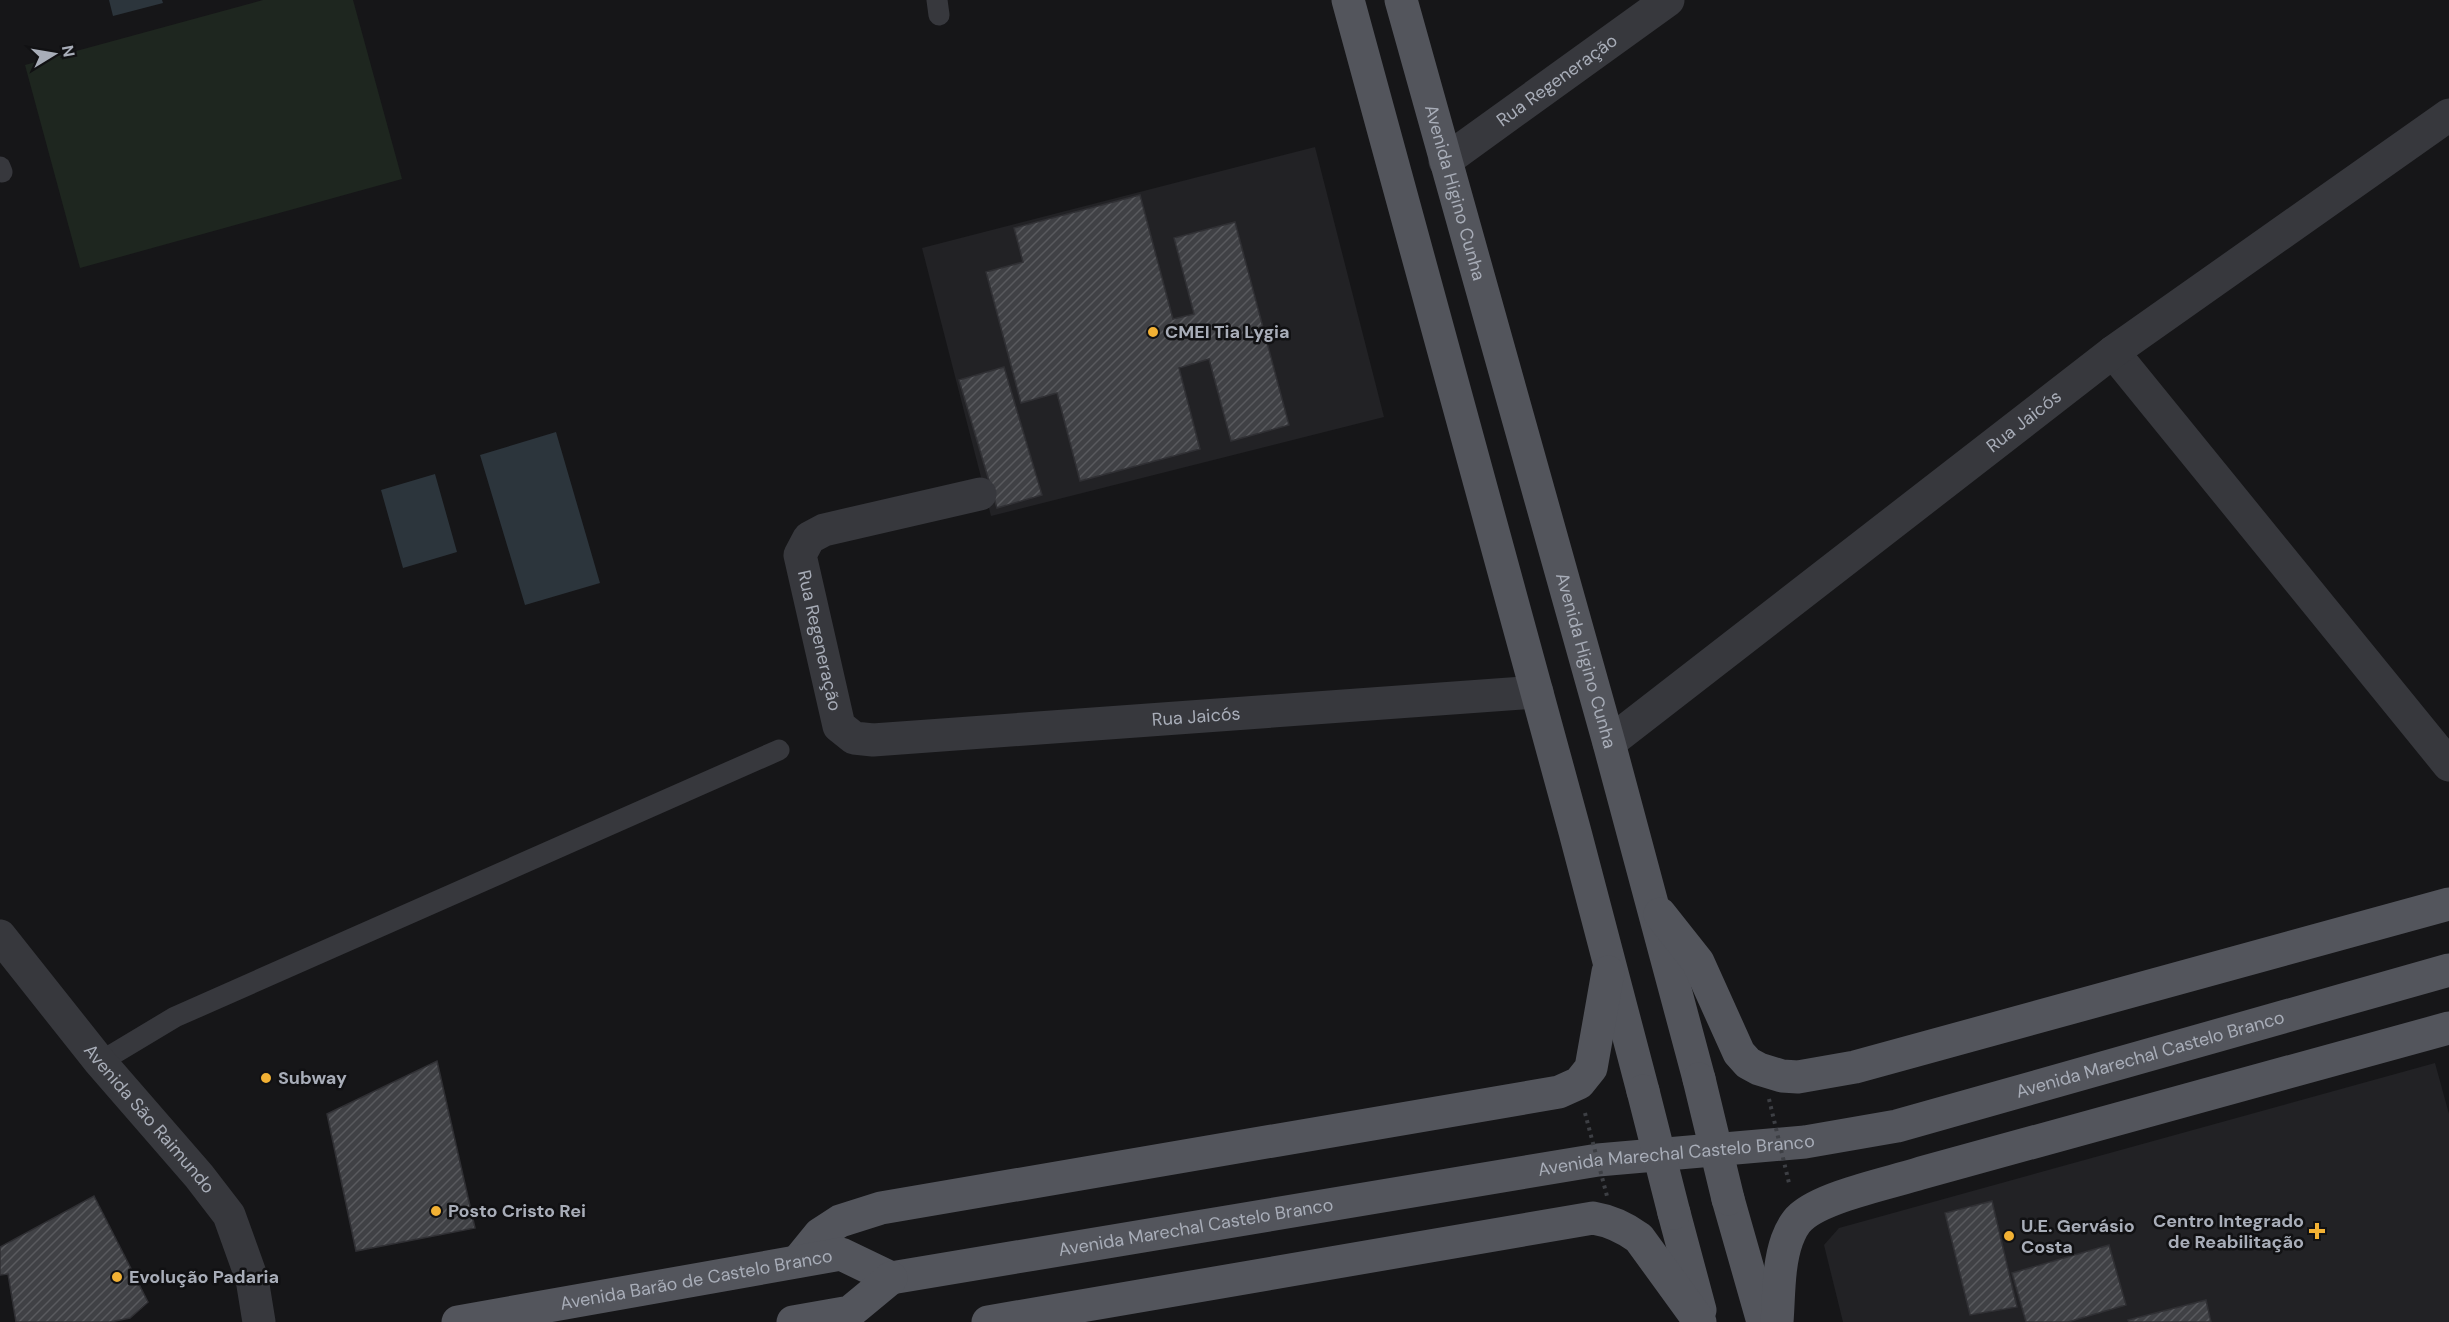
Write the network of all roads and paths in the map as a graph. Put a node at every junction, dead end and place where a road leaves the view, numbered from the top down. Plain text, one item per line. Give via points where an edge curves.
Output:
1 (1348, 0) edge
2 (1401, 0) edge
3 (1668, 0) edge
4 (2449, 115) edge
5 (1445, 161) junction
6 (2113, 352) junction
7 (980, 494) dead end
8 (1537, 692) junction
9 (854, 738) joint
10 (1609, 743) junction
11 (779, 750) dead end
12 (2449, 765) edge
13 (1652, 904) junction
14 (2449, 904) edge
15 (0, 936) edge
16 (1610, 962) junction
17 (2449, 970) edge
18 (2449, 1028) edge
19 (100, 1062) junction
20 (1769, 1099) dead end
21 (1585, 1113) dead end
22 (1789, 1183) dead end
23 (1607, 1196) dead end
24 (798, 1261) junction
25 (891, 1278) junction
26 (259, 1322) edge
27 (458, 1322) edge
28 (793, 1322) edge
29 (988, 1322) edge
30 (1702, 1322) edge
31 (1763, 1322) edge
32 (1777, 1322) edge

1 - 8 main road
2 - 5 main road, Avenida Higino Cunha
3 - 5 street, Rua Regeneração
4 - 6 street, Rua Jaicós
5 - 10 main road, Avenida Higino Cunha
6 - 10 street, Rua Jaicós
6 - 12 street
7 - 9 street, Rua Regeneração via 825,530 809,538 800,555 839,726
8 - 9 street, Rua Jaicós via 873,740
8 - 16 main road
10 - 13 main road, Avenida Higino Cunha
11 - 19 lane via 175,1017
13 - 14 main road via 1698,962 1738,1053 1758,1070 1798,1077 1855,1067
13 - 31 main road, Avenida Higino Cunha, bridge
15 - 19 street, Avenida São Raimundo
16 - 24 main road via 1591,1068 1579,1083 1559,1092 881,1208 840,1221 820,1234
16 - 30 main road, bridge
17 - 25 main road, Avenida Marechal Castelo Branco via 1897,1126 1805,1142 1598,1160
18 - 32 main road via 1933,1170 1813,1209 1793,1226 1785,1245
19 - 26 street, Avenida São Raimundo via 229,1215 252,1279
20 - 22 path, bridge
21 - 23 path, bridge
24 - 25 main road, Avenida Barão de Castelo Branco via 841,1254
24 - 27 main road, Avenida Barão de Castelo Branco
25 - 28 main road via 850,1312
29 - 30 main road via 1593,1218 1608,1220 1639,1238

